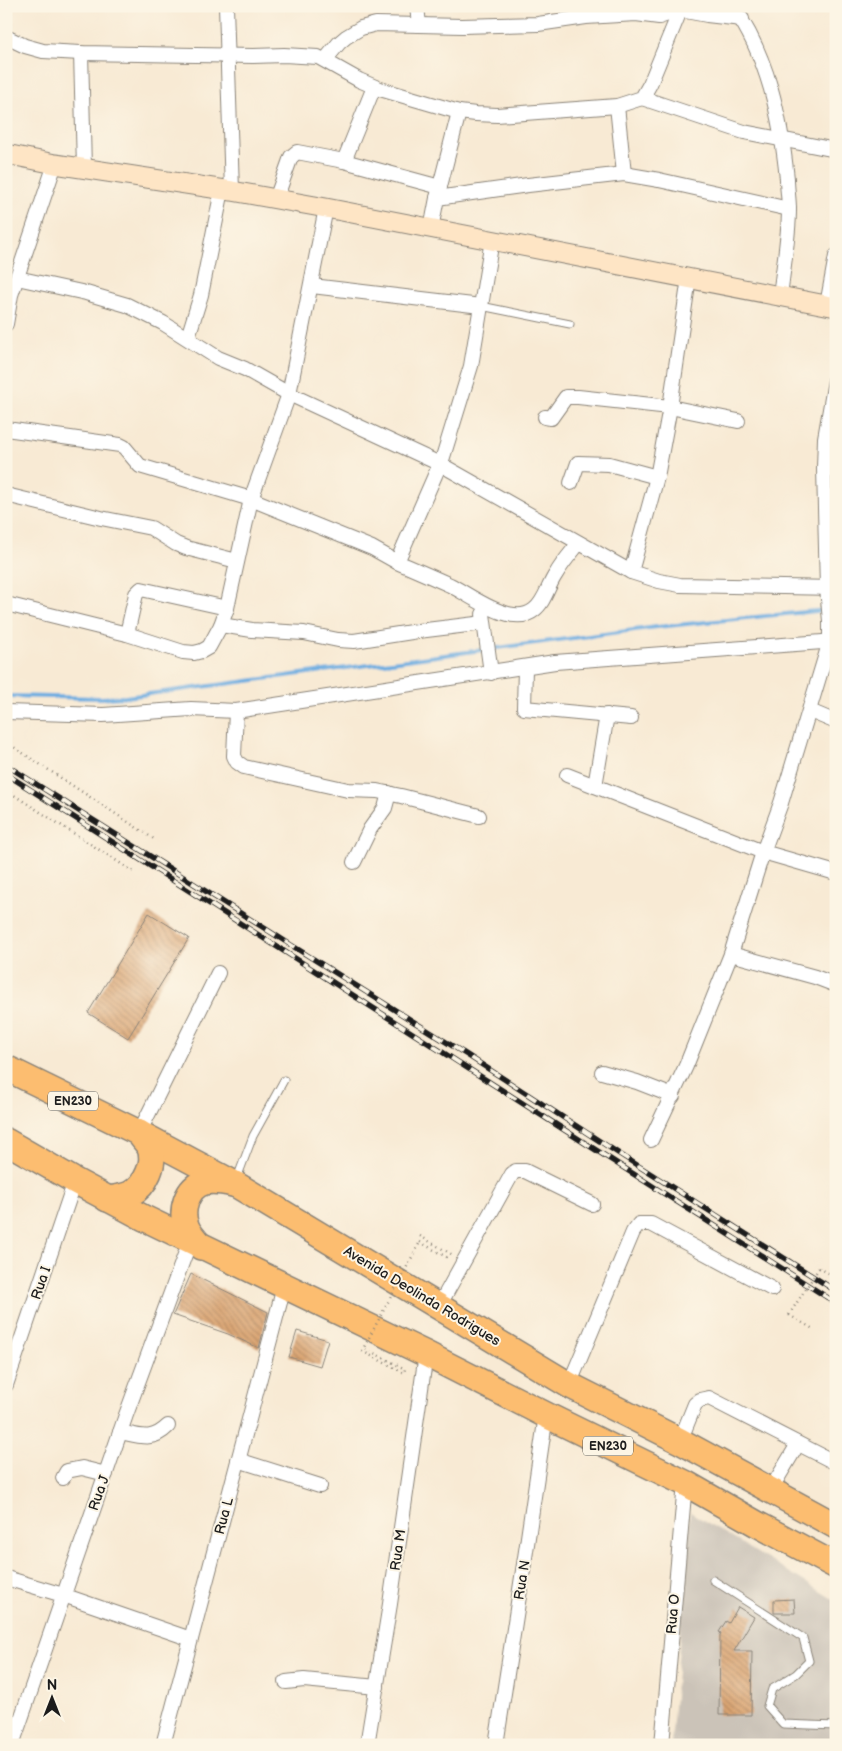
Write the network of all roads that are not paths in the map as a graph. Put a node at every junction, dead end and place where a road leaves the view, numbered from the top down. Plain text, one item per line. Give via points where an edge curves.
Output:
1 (226, 6) edge
2 (417, 6) edge
3 (732, 6) edge
4 (681, 8) edge
5 (585, 12) edge
6 (742, 19) junction
7 (419, 25) junction
8 (6, 37) edge
9 (81, 53) junction
10 (229, 55) junction
11 (325, 60) junction
12 (374, 87) junction
13 (642, 98) junction
14 (617, 106) junction
15 (459, 112) junction
16 (783, 140) junction
17 (836, 150) edge
18 (6, 154) edge
19 (344, 161) junction
20 (55, 164) junction
21 (84, 168) junction
22 (624, 174) junction
23 (227, 190) junction
24 (439, 192) junction
25 (276, 199) junction
26 (326, 208) junction
27 (789, 209) junction
28 (431, 228) junction
29 (492, 240) junction
30 (836, 256) edge
31 (17, 278) junction
32 (689, 278) junction
33 (312, 286) junction
34 (780, 296) junction
35 (481, 306) junction
36 (832, 306) edge
37 (6, 324) edge
38 (570, 324) dead end
39 (188, 337) junction
40 (836, 375) edge
41 (289, 394) junction
42 (670, 406) junction
43 (545, 417) dead end
44 (738, 421) dead end
45 (6, 429) edge
46 (440, 464) junction
47 (657, 477) junction
48 (571, 483) dead end
49 (6, 495) edge
50 (251, 500) junction
51 (579, 543) junction
52 (237, 561) junction
53 (397, 562) junction
54 (631, 572) junction
55 (830, 592) edge
56 (482, 603) junction
57 (6, 604) edge
58 (227, 608) junction
59 (221, 625) junction
60 (485, 629) junction
61 (127, 634) junction
62 (833, 641) edge
63 (490, 668) junction
64 (524, 668) junction
65 (236, 711) junction
66 (810, 711) junction
67 (6, 712) edge
68 (607, 716) junction
69 (631, 718) dead end
70 (836, 722) edge
71 (566, 775) dead end
72 (595, 786) junction
73 (390, 793) junction
74 (479, 816) dead end
75 (764, 852) junction
76 (354, 862) dead end
77 (836, 873) edge
78 (731, 954) junction
79 (218, 972) dead end
80 (836, 985) edge
81 (6, 1068) edge
82 (602, 1072) dead end
83 (284, 1080) dead end
84 (673, 1096) junction
85 (139, 1134) junction
86 (651, 1140) dead end
87 (7, 1142) edge
88 (75, 1181) junction
89 (235, 1184) junction
90 (107, 1199) junction
91 (592, 1204) dead end
92 (196, 1244) junction
93 (284, 1287) junction
94 (772, 1289) dead end
95 (439, 1306) junction
96 (426, 1354) junction
97 (6, 1385) edge
98 (569, 1385) junction
99 (546, 1416) junction
100 (168, 1426) dead end
101 (120, 1432) junction
102 (680, 1441) junction
103 (798, 1444) junction
104 (238, 1460) junction
105 (836, 1463) edge
106 (106, 1474) junction
107 (62, 1478) dead end
108 (685, 1483) junction
109 (320, 1486) dead end
110 (771, 1489) junction
111 (757, 1524) junction
112 (836, 1526) edge
113 (836, 1566) edge
114 (6, 1578) edge
115 (712, 1580) dead end
116 (836, 1580) edge
117 (63, 1595) junction
118 (191, 1639) junction
119 (286, 1682) dead end
120 (377, 1687) junction
121 (836, 1726) edge
122 (12, 1745) edge
123 (163, 1745) edge
124 (367, 1745) edge
125 (496, 1745) edge
126 (662, 1745) edge

1 - 10 street
2 - 7 street
3 - 6 street
4 - 5 street via 658,17
4 - 6 street via 707,16
4 - 13 street
5 - 7 street via 538,24
6 - 16 street via 768,78
7 - 11 street via 376,24 361,28 339,43
8 - 9 street via 43,51
9 - 10 street
9 - 21 street
10 - 11 street via 307,56
10 - 23 street
11 - 12 street
12 - 15 street
12 - 19 street
13 - 14 street
13 - 16 street via 744,132
14 - 15 street via 497,115
14 - 22 street
15 - 24 street
16 - 17 street
16 - 27 street
18 - 20 street
19 - 24 street
19 - 25 street via 297,152 291,157
20 - 21 street
20 - 31 street
21 - 23 street
22 - 24 street
22 - 27 street
23 - 25 street
23 - 39 street
24 - 28 street
25 - 26 street
26 - 28 street
26 - 33 street
27 - 34 street
28 - 29 street
29 - 32 street
29 - 35 street
30 - 36 street
31 - 37 street
31 - 39 street via 127,305
32 - 34 street
32 - 42 street
33 - 35 street
33 - 41 street
34 - 36 street
35 - 38 lane
35 - 46 street via 471,366
39 - 41 street via 218,358
40 - 55 street via 825,438 824,468
41 - 46 street
41 - 50 street
42 - 43 street via 566,397 551,418
42 - 44 street
42 - 47 street
45 - 50 street via 120,445 140,466
46 - 51 street
46 - 53 street
47 - 48 street via 608,464 578,463
47 - 54 street
49 - 52 street via 151,528 186,548
50 - 52 street
50 - 53 street via 372,548
51 - 54 street
51 - 56 street via 534,611 510,615
52 - 58 street
53 - 56 street
54 - 55 street via 680,585
55 - 62 street
56 - 60 street
57 - 61 street
58 - 59 street
58 - 61 street via 141,589 136,594
59 - 60 street via 354,641 409,632
59 - 61 street via 209,646 194,653
60 - 63 street
62 - 64 street
62 - 66 street
63 - 64 street
63 - 65 street
64 - 68 street via 524,708
65 - 67 street via 191,709 103,715
65 - 73 street via 234,756 244,767 348,790
66 - 70 street
66 - 75 street
68 - 69 street
68 - 72 street
71 - 72 street
72 - 75 street
73 - 74 street
73 - 76 street via 385,808 370,829
75 - 77 street
75 - 78 street
78 - 80 street
78 - 84 street
79 - 85 street
81 - 85 highway, Avenida Deolinda Rodrigues / EN230
82 - 84 street
83 - 89 lane via 253,1136
84 - 86 street
85 - 89 highway, Avenida Deolinda Rodrigues / EN230
85 - 90 highway via 149,1147 149,1172 142,1185 132,1193
87 - 88 highway, EN230
88 - 90 highway, EN230
88 - 97 street, Rua I
89 - 92 highway via 204,1182 188,1198 183,1210 186,1227
89 - 95 highway, Avenida Deolinda Rodrigues / EN230
90 - 92 highway, EN230
91 - 95 street via 525,1171 516,1171
92 - 93 highway, EN230
92 - 101 street, Rua J
93 - 96 highway, EN230
93 - 104 street, Rua L
94 - 98 street via 651,1224 639,1224
95 - 98 highway, Avenida Deolinda Rodrigues / EN230
96 - 99 highway, EN230
96 - 120 street, Rua M
98 - 102 highway, Avenida Deolinda Rodrigues / EN230
99 - 108 highway, EN230
99 - 125 street, Rua N
100 - 101 street via 162,1433 148,1438
101 - 106 street, Rua J
102 - 103 street via 695,1404 709,1398
102 - 110 highway, Avenida Deolinda Rodrigues / EN230
103 - 105 street
103 - 110 street
104 - 109 street
104 - 118 street, Rua L
106 - 107 street via 82,1468 67,1471
106 - 117 street, Rua J
108 - 111 highway, EN230
108 - 126 street, Rua O
110 - 112 highway, Avenida Deolinda Rodrigues / EN230
111 - 113 highway, EN230
111 - 116 highway
114 - 117 street
115 - 121 lane via 803,1638 810,1661 772,1689 767,1706 783,1724
117 - 118 street
117 - 122 street, Rua J
118 - 123 street, Rua L
119 - 120 street via 304,1680
120 - 124 street, Rua M

